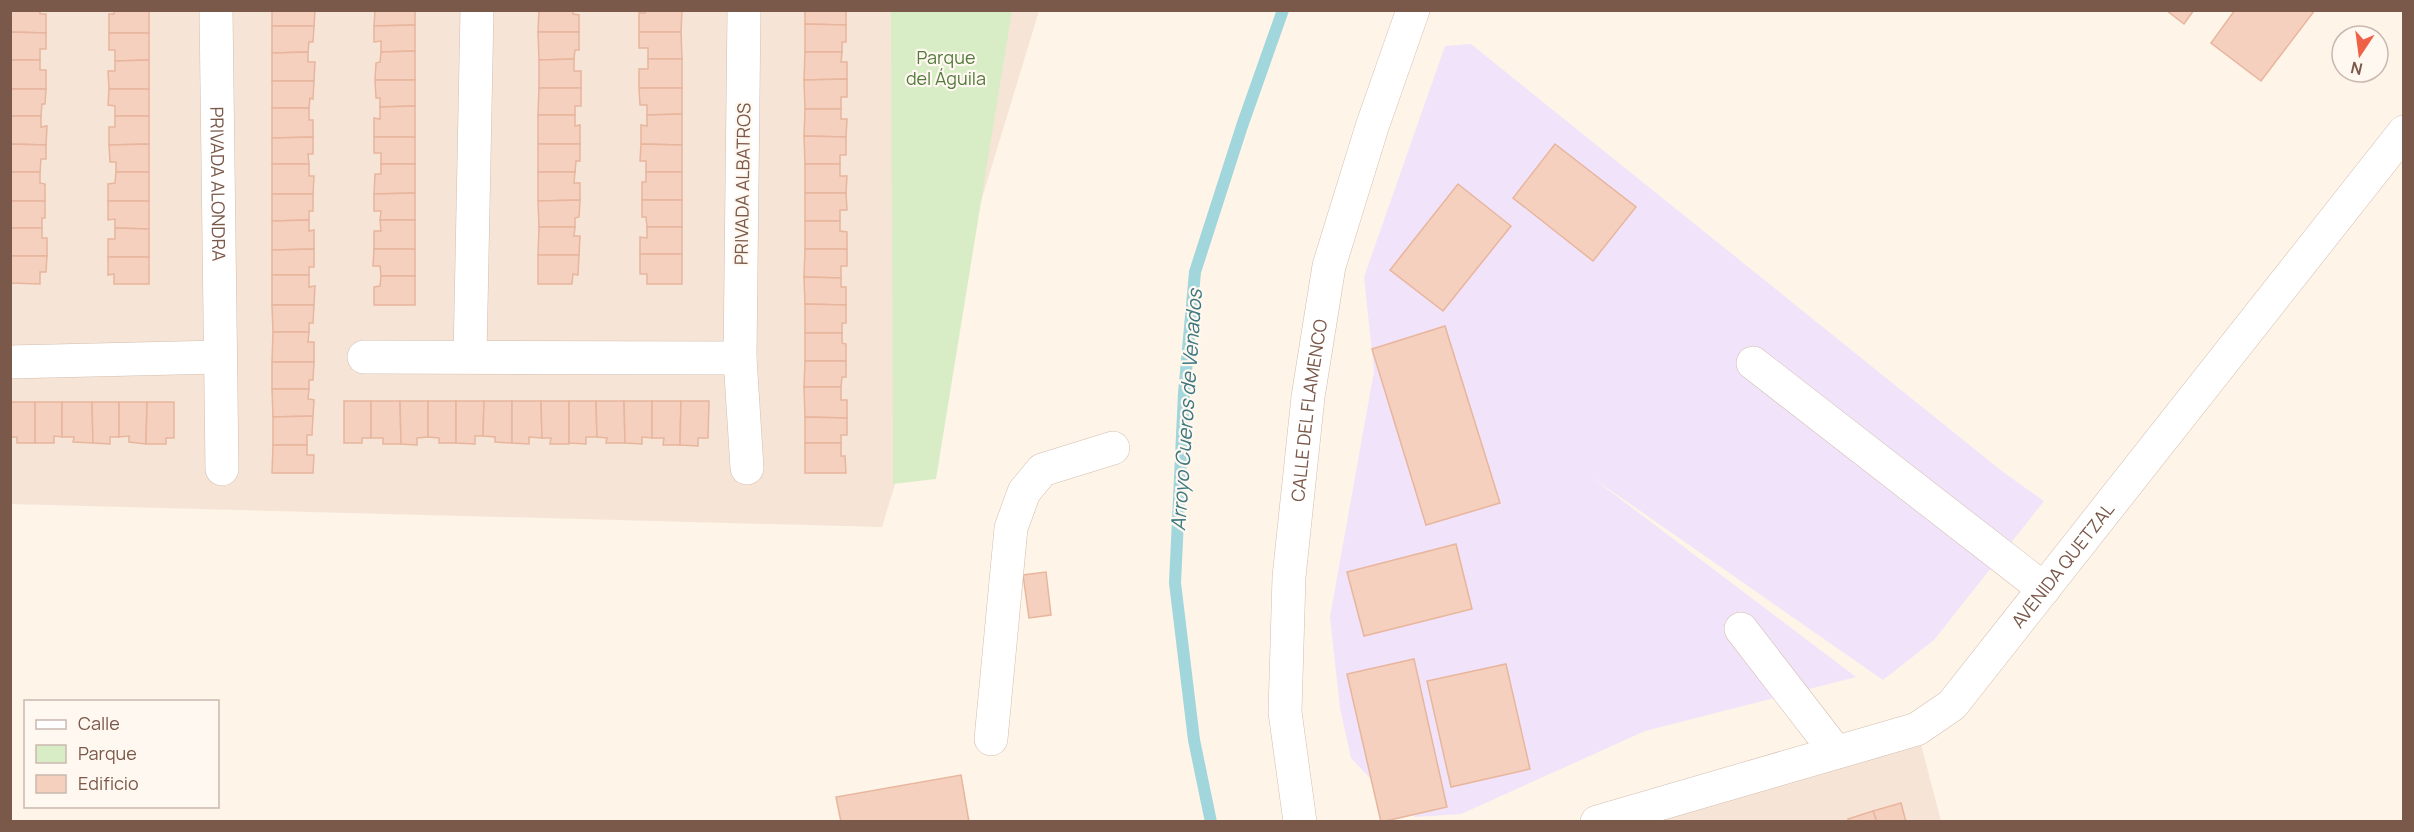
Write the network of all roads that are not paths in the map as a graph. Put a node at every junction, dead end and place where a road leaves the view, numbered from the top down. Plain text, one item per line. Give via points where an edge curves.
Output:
1 (216, 10) edge
2 (477, 10) edge
3 (744, 10) edge
4 (1413, 10) edge
5 (2403, 132) edge
6 (219, 357) junction
7 (364, 357) dead end
8 (470, 357) junction
9 (740, 358) junction
10 (10, 362) edge
11 (1753, 363) dead end
12 (1113, 448) dead end
13 (747, 468) dead end
14 (222, 469) dead end
15 (2044, 589) junction
16 (1742, 629) dead end
17 (991, 739) dead end
18 (1836, 752) junction
19 (1300, 822) edge
20 (1597, 822) edge

1 - 6 street, PRIVADA ALONDRA
2 - 8 street
3 - 9 street, PRIVADA ALBATROS
4 - 19 street, CALLE DEL FLAMENCO via 1329,266 1308,396 1289,577 1285,712
5 - 15 street, AVENIDA QUETZAL
6 - 10 street
6 - 14 street, PRIVADA ALONDRA
7 - 8 street
8 - 9 street
9 - 13 street, PRIVADA ALBATROS
11 - 15 street
12 - 17 street via 1042,470 1024,492 1011,528
15 - 18 street, AVENIDA QUETZAL via 1952,705 1917,729
16 - 18 street
18 - 20 street, AVENIDA QUETZAL

